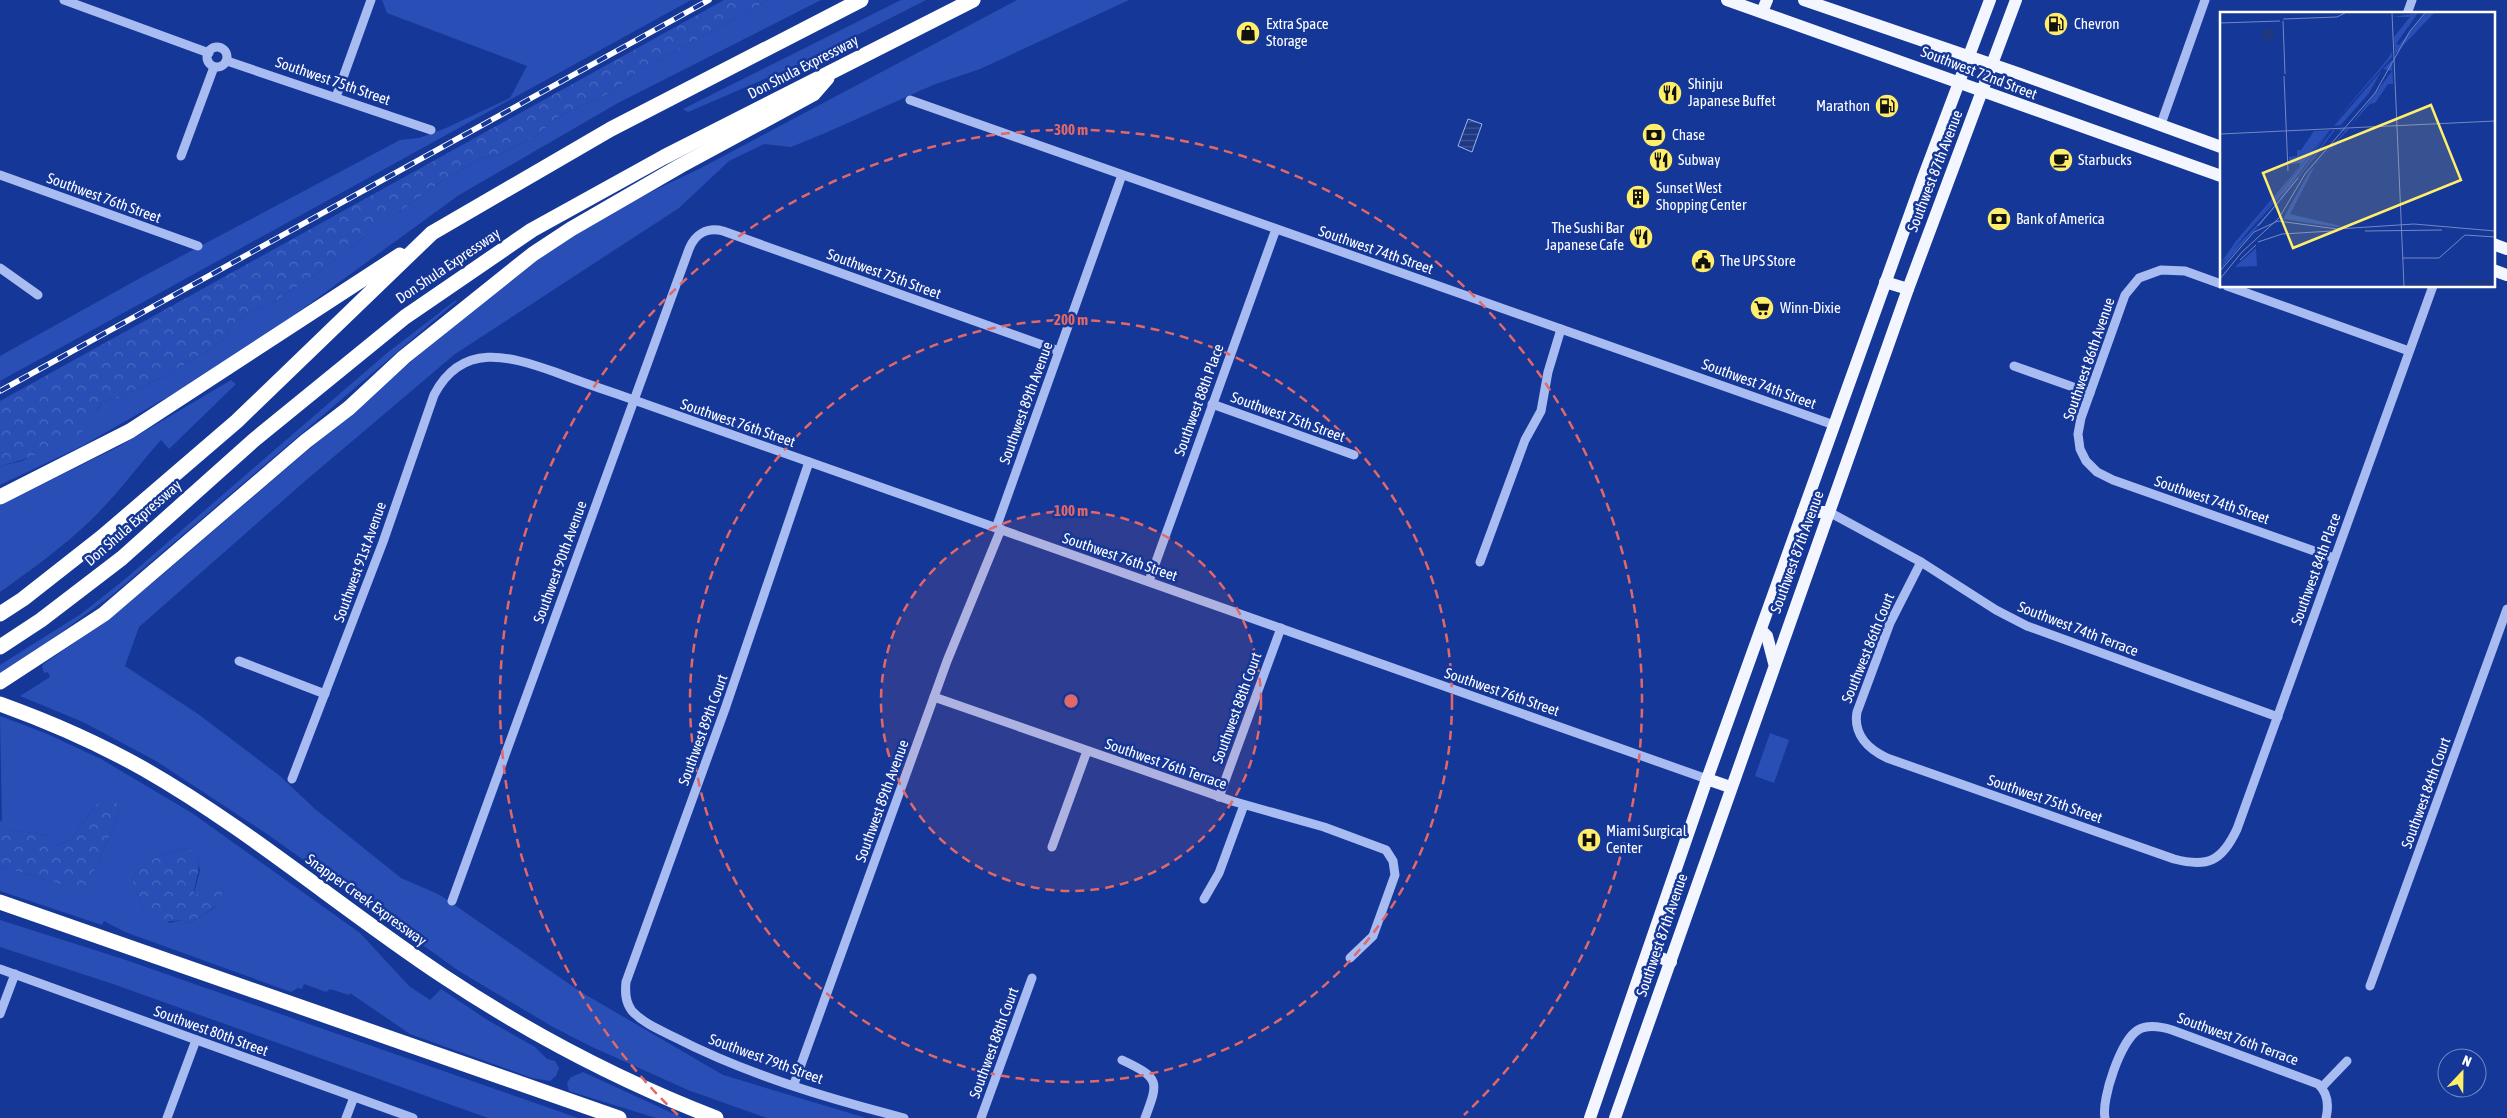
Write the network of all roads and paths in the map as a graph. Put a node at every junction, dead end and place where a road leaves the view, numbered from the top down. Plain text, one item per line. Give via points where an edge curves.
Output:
1 (64, 0) edge
2 (372, 0) edge
3 (861, 0) edge
4 (973, 0) edge
5 (1727, 0) edge
6 (1990, 0) edge
7 (2016, 0) edge
8 (2205, 0) edge
9 (2412, 0) edge
10 (1813, 1) edge
11 (1765, 6) edge
12 (2408, 12) edge
13 (209, 53) junction
14 (1970, 57) junction
15 (226, 61) junction
16 (1992, 64) junction
17 (214, 67) junction
18 (833, 71) junction
19 (1960, 83) junction
20 (1982, 92) junction
21 (336, 97) junction
22 (910, 100) dead end
23 (2160, 124) junction
24 (431, 130) dead end
25 (2220, 147) edge
26 (181, 156) dead end
27 (0, 175) edge
28 (1122, 175) junction
29 (2220, 176) edge
30 (1276, 230) junction
31 (432, 233) junction
32 (699, 234) joint
33 (2494, 244) edge
34 (198, 246) dead end
35 (2507, 249) edge
36 (0, 268) edge
37 (2494, 270) edge
38 (2507, 274) edge
39 (1886, 282) junction
40 (2220, 284) edge
41 (2233, 288) edge
42 (2432, 288) edge
43 (1908, 289) junction
44 (38, 296) dead end
45 (1561, 329) junction
46 (1059, 351) junction
47 (2410, 351) junction
48 (465, 362) joint
49 (2014, 366) dead end
50 (2090, 393) junction
51 (634, 400) junction
52 (1212, 404) junction
53 (1834, 425) junction
54 (1354, 455) dead end
55 (2086, 461) joint
56 (809, 462) junction
57 (0, 497) edge
58 (1803, 512) junction
59 (1829, 512) junction
60 (998, 529) junction
61 (2334, 558) junction
62 (1480, 562) dead end
63 (1921, 562) junction
64 (1149, 581) junction
65 (2507, 610) edge
66 (0, 614) edge
67 (1281, 628) junction
68 (1761, 630) junction
69 (0, 648) edge
70 (239, 661) dead end
71 (1774, 662) junction
72 (0, 682) edge
73 (325, 694) junction
74 (934, 697) junction
75 (0, 704) edge
76 (2278, 717) junction
77 (1866, 745) joint
78 (1087, 751) junction
79 (292, 779) dead end
80 (1707, 779) junction
81 (1730, 787) junction
82 (1219, 797) junction
83 (1244, 805) junction
84 (1052, 847) dead end
85 (2218, 858) joint
86 (1204, 899) dead end
87 (452, 901) dead end
88 (0, 902) edge
89 (1649, 953) junction
90 (1350, 958) dead end
91 (1671, 962) junction
92 (0, 969) edge
93 (14, 974) junction
94 (1032, 978) dead end
95 (2370, 986) dead end
96 (628, 1006) joint
97 (0, 1014) edge
98 (196, 1040) junction
99 (1122, 1060) dead end
100 (2346, 1061) dead end
101 (794, 1084) junction
102 (2322, 1087) junction
103 (354, 1097) junction
104 (167, 1118) edge
105 (346, 1118) edge
106 (413, 1118) edge
107 (619, 1118) edge
108 (716, 1118) edge
109 (904, 1118) edge
110 (981, 1118) edge
111 (1145, 1118) edge
112 (1590, 1118) edge
113 (1615, 1118) edge
114 (2105, 1118) edge
115 (2326, 1118) edge

1 - 13 street
2 - 21 street
3 - 31 highway, Don Shula Expressway via 611,130
4 - 18 highway, Don Shula Expressway
5 - 11 main road, Southwest 72nd Street
6 - 14 main road, Southwest 87th Avenue
7 - 16 main road, Southwest 87th Avenue
8 - 23 street
9 - 12 street
10 - 14 main road, Southwest 72nd Street
11 - 19 main road, Southwest 72nd Street
13 - 15 street via 220,48 227,54
13 - 17 street via 208,59
14 - 16 main road, Southwest 72nd Street
14 - 19 main road, Southwest 87th Avenue
15 - 17 street via 223,66
15 - 21 street, Southwest 75th Street
16 - 20 main road, Southwest 87th Avenue
16 - 23 main road, Southwest 72nd Street
17 - 26 street
18 - 69 highway, Don Shula Expressway via 664,157 532,230 405,317 254,440 122,558
18 - 72 highway via 813,94 680,166 533,254 404,358 104,614
19 - 20 main road, Southwest 72nd Street
19 - 39 main road, Southwest 87th Avenue
20 - 29 main road, Southwest 72nd Street
20 - 43 main road, Southwest 87th Avenue
21 - 24 street, Southwest 75th Street
22 - 28 street, Southwest 74th Street
23 - 25 main road, Southwest 72nd Street
27 - 34 street, Southwest 76th Street
28 - 30 street, Southwest 74th Street
28 - 46 street, Southwest 89th Avenue
30 - 45 street, Southwest 74th Street
30 - 52 street, Southwest 88th Place
31 - 57 highway via 130,431
31 - 66 highway, Don Shula Expressway via 237,421 102,537
32 - 46 street, Southwest 75th Street via 710,230 723,232
32 - 51 street, Southwest 90th Avenue via 689,249
33 - 35 main road
36 - 44 street
37 - 38 main road
39 - 43 main road
39 - 53 main road, Southwest 87th Avenue
40 - 50 street, Southwest 86th Avenue via 2177,270 2147,274 2134,283 2126,295
41 - 47 street
42 - 47 street, Southwest 84th Place
43 - 59 main road, Southwest 87th Avenue
45 - 53 street, Southwest 74th Street
45 - 62 street via 1540,415 1524,440
46 - 60 street, Southwest 89th Avenue
47 - 61 street, Southwest 84th Place
48 - 51 street, Southwest 76th Street via 497,356 517,359
48 - 73 street, Southwest 91st Avenue via 442,382 430,404 383,542
49 - 50 street
50 - 55 street, Southwest 86th Avenue via 2078,434
51 - 56 street, Southwest 76th Street
51 - 87 street, Southwest 90th Avenue
52 - 54 street, Southwest 75th Street
52 - 64 street, Southwest 88th Place
53 - 58 main road, Southwest 87th Avenue
55 - 61 street, Southwest 74th Street via 2097,472 2113,480
56 - 60 street, Southwest 76th Street
56 - 96 street, Southwest 89th Court via 726,709 626,982
58 - 59 main road
58 - 68 main road, Southwest 87th Avenue
59 - 63 street, Southwest 74th Terrace
59 - 71 main road, Southwest 87th Avenue
60 - 64 street, Southwest 76th Street
60 - 74 street, Southwest 89th Avenue
61 - 76 street, Southwest 84th Place
63 - 76 street, Southwest 74th Terrace via 2036,630
63 - 77 street, Southwest 86th Court via 1890,623 1857,712 1857,725
64 - 67 street, Southwest 76th Street
65 - 95 street, Southwest 84th Court
67 - 80 street, Southwest 76th Street
67 - 82 street, Southwest 88th Court
68 - 71 main road via 1767,636
68 - 80 main road, Southwest 87th Avenue
70 - 73 street
71 - 81 main road, Southwest 87th Avenue
73 - 79 street, Southwest 91st Avenue
74 - 78 street, Southwest 76th Terrace
74 - 101 street, Southwest 89th Avenue
75 - 108 highway, Snapper Creek Expressway via 73,732 178,790 427,965 515,1022 606,1070
76 - 85 street, Southwest 84th Place via 2237,829 2229,846
77 - 85 street, Southwest 75th Street via 1887,758 2174,859 2198,863
78 - 82 street, Southwest 76th Terrace
78 - 84 street
80 - 81 main road
80 - 89 main road, Southwest 87th Avenue
81 - 91 main road, Southwest 87th Avenue
82 - 83 street, Southwest 76th Terrace
83 - 86 street via 1220,873
83 - 90 street, Southwest 76th Terrace via 1324,827 1381,847 1389,853 1394,861 1395,875 1373,936
88 - 107 highway
89 - 91 main road
89 - 112 main road, Southwest 87th Avenue
91 - 113 main road, Southwest 87th Avenue
92 - 93 street, Southwest 80th Street
93 - 97 street
93 - 98 street, Southwest 80th Street
94 - 110 street, Southwest 88th Court
96 - 101 street, Southwest 79th Street via 642,1019 694,1047
98 - 103 street, Southwest 80th Street
98 - 104 street
99 - 111 street via 1144,1072 1154,1082 1155,1091
100 - 102 street
101 - 109 street, Southwest 79th Street
102 - 114 street, Southwest 76th Terrace via 2303,1077 2172,1030 2142,1028 2131,1035 2121,1054 2108,1092
102 - 115 street via 2328,1101
103 - 105 street
103 - 106 street, Southwest 80th Street

